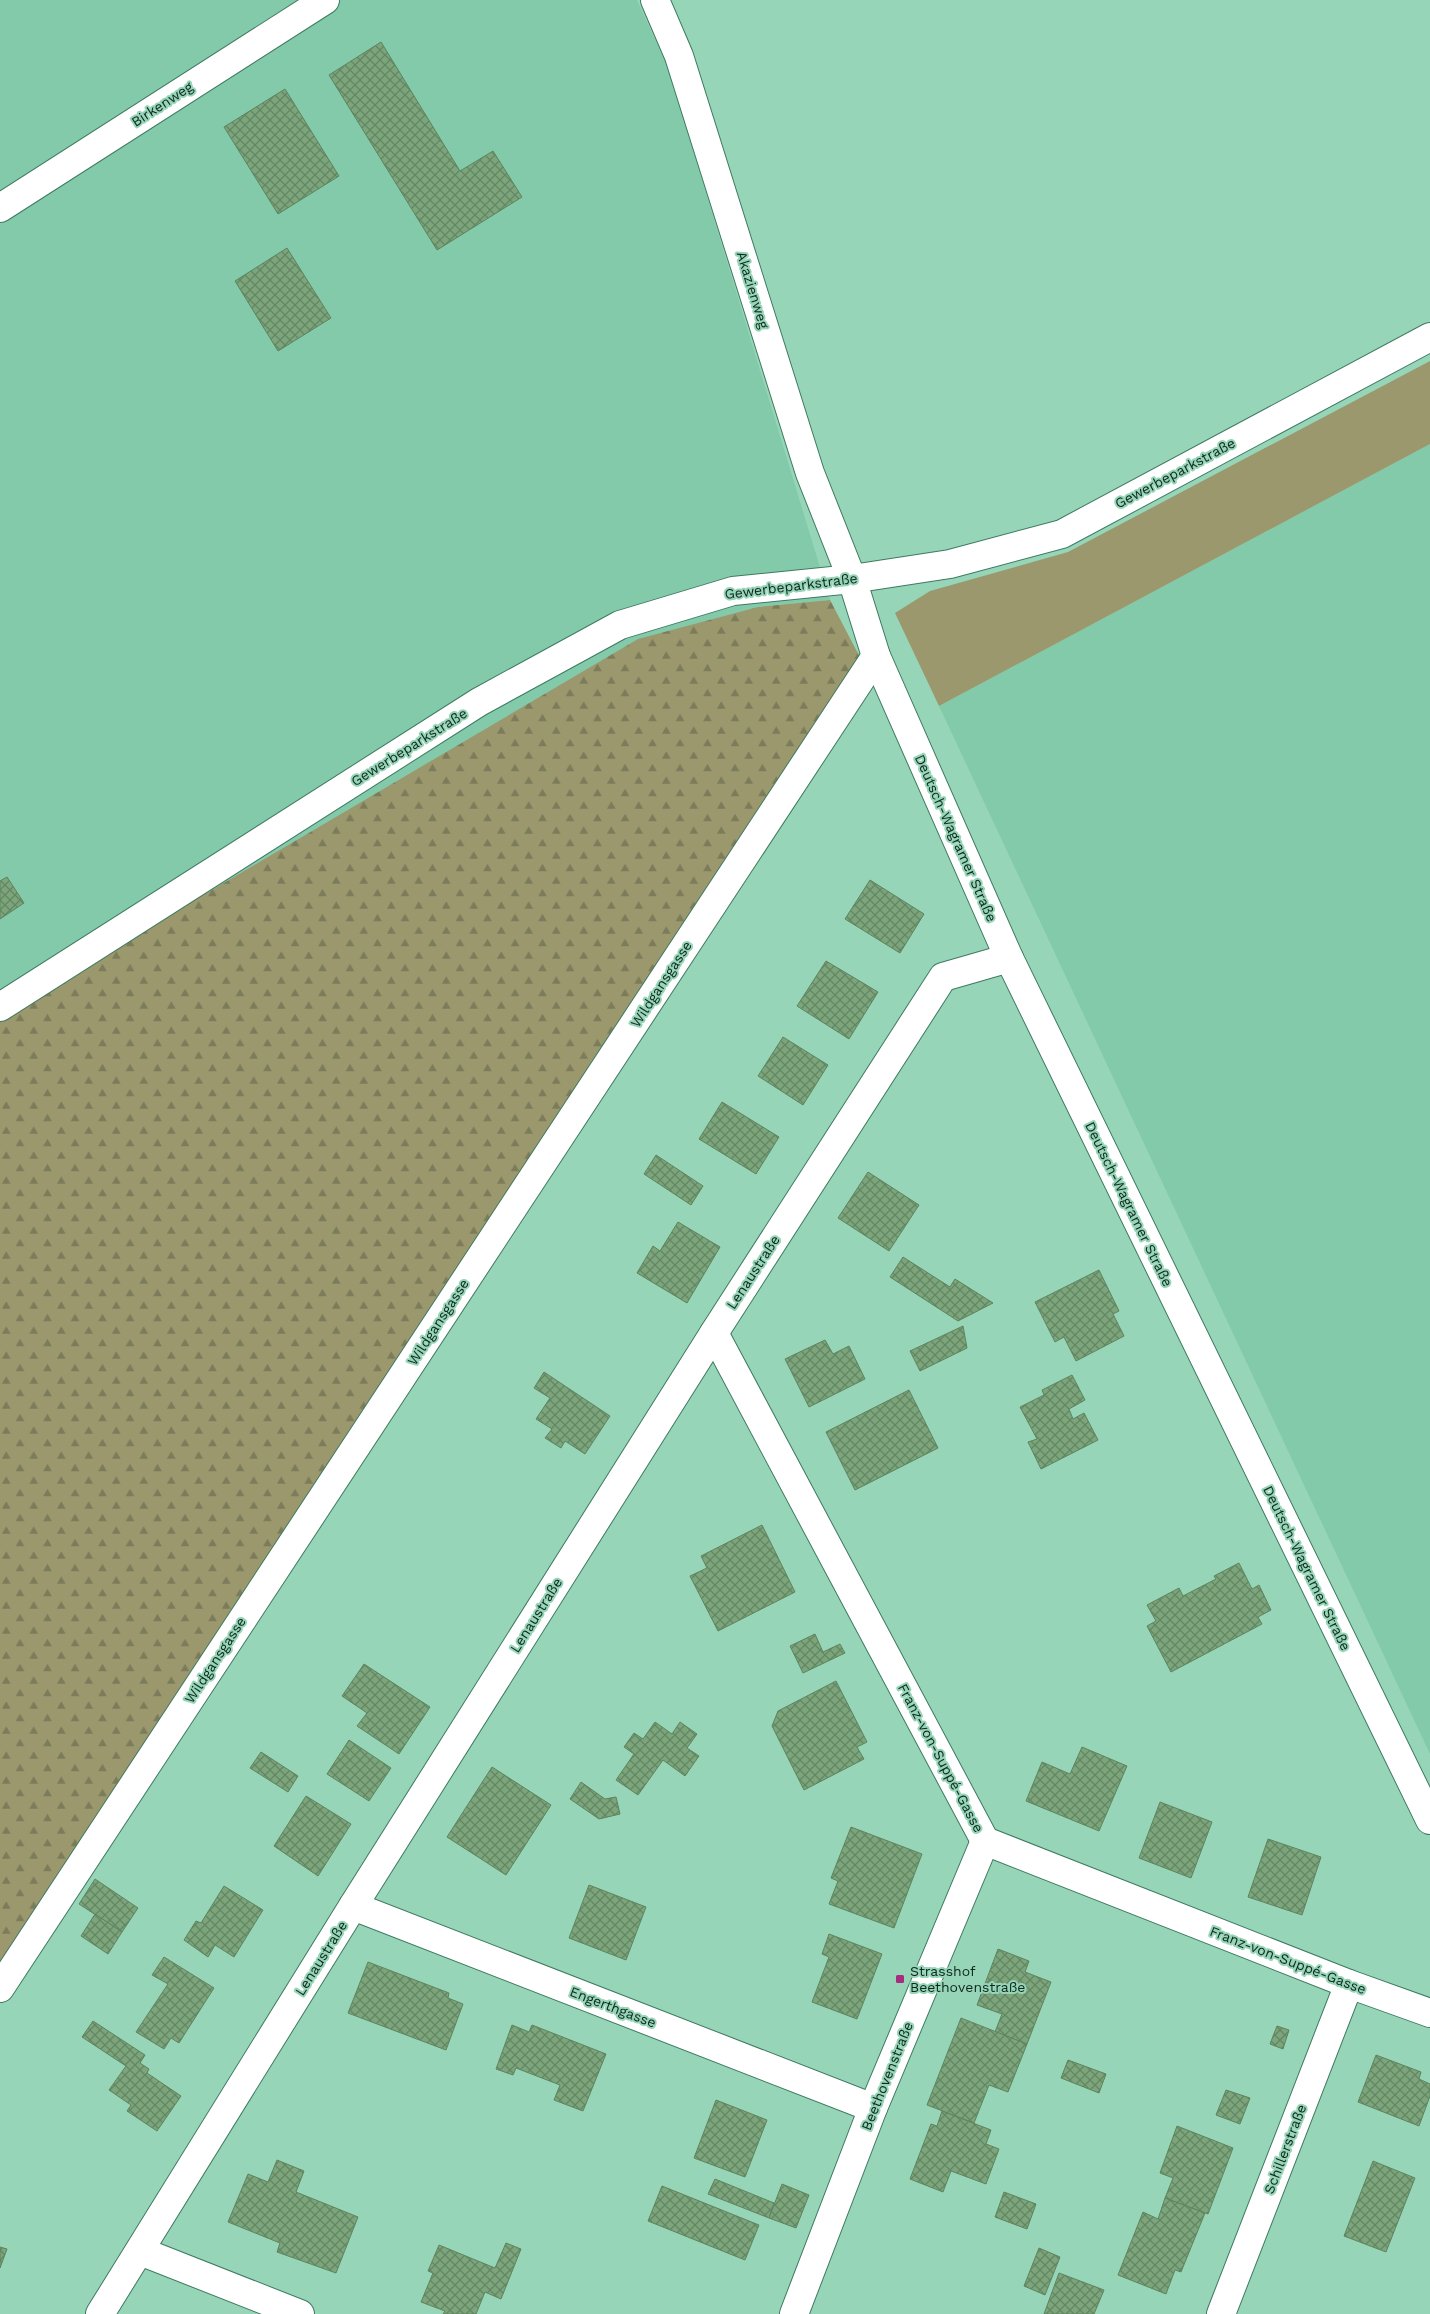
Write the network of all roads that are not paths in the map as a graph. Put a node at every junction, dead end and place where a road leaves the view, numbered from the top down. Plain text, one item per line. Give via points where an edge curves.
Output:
1 (325, 0) edge
2 (655, 0) edge
3 (0, 208) edge
4 (1430, 337) edge
5 (852, 579) junction
6 (876, 656) junction
7 (1009, 958) junction
8 (0, 1007) edge
9 (714, 1333) junction
10 (1430, 1820) edge
11 (985, 1841) junction
12 (353, 1906) junction
13 (1349, 1984) junction
14 (0, 1988) edge
15 (1430, 2013) edge
16 (873, 2108) junction
17 (140, 2251) junction
18 (100, 2314) edge
19 (300, 2314) edge
20 (794, 2314) edge
21 (1221, 2314) edge

1 - 3 street, Birkenweg
2 - 5 street, Akazienweg via 679,56 810,473
4 - 5 street, Gewerbeparkstraße via 1062,534 950,564
5 - 6 street, Deutsch-Wagramer Straße
5 - 8 street, Gewerbeparkstraße via 733,591 620,625 479,702
6 - 7 street, Deutsch-Wagramer Straße
6 - 14 street, Wildgansgasse
7 - 9 street, Lenaustraße via 943,977
7 - 10 street, Deutsch-Wagramer Straße
9 - 11 street, Franz-von-Suppé-Gasse
9 - 12 street, Lenaustraße
11 - 13 street, Franz-von-Suppé-Gasse
11 - 16 street, Beethovenstraße
12 - 16 street, Engerthgasse
12 - 17 street, Lenaustraße
13 - 15 street, Franz-von-Suppé-Gasse
13 - 21 street, Schillerstraße
16 - 20 street, Beethovenstraße
17 - 18 street, Lenaustraße
17 - 19 street

